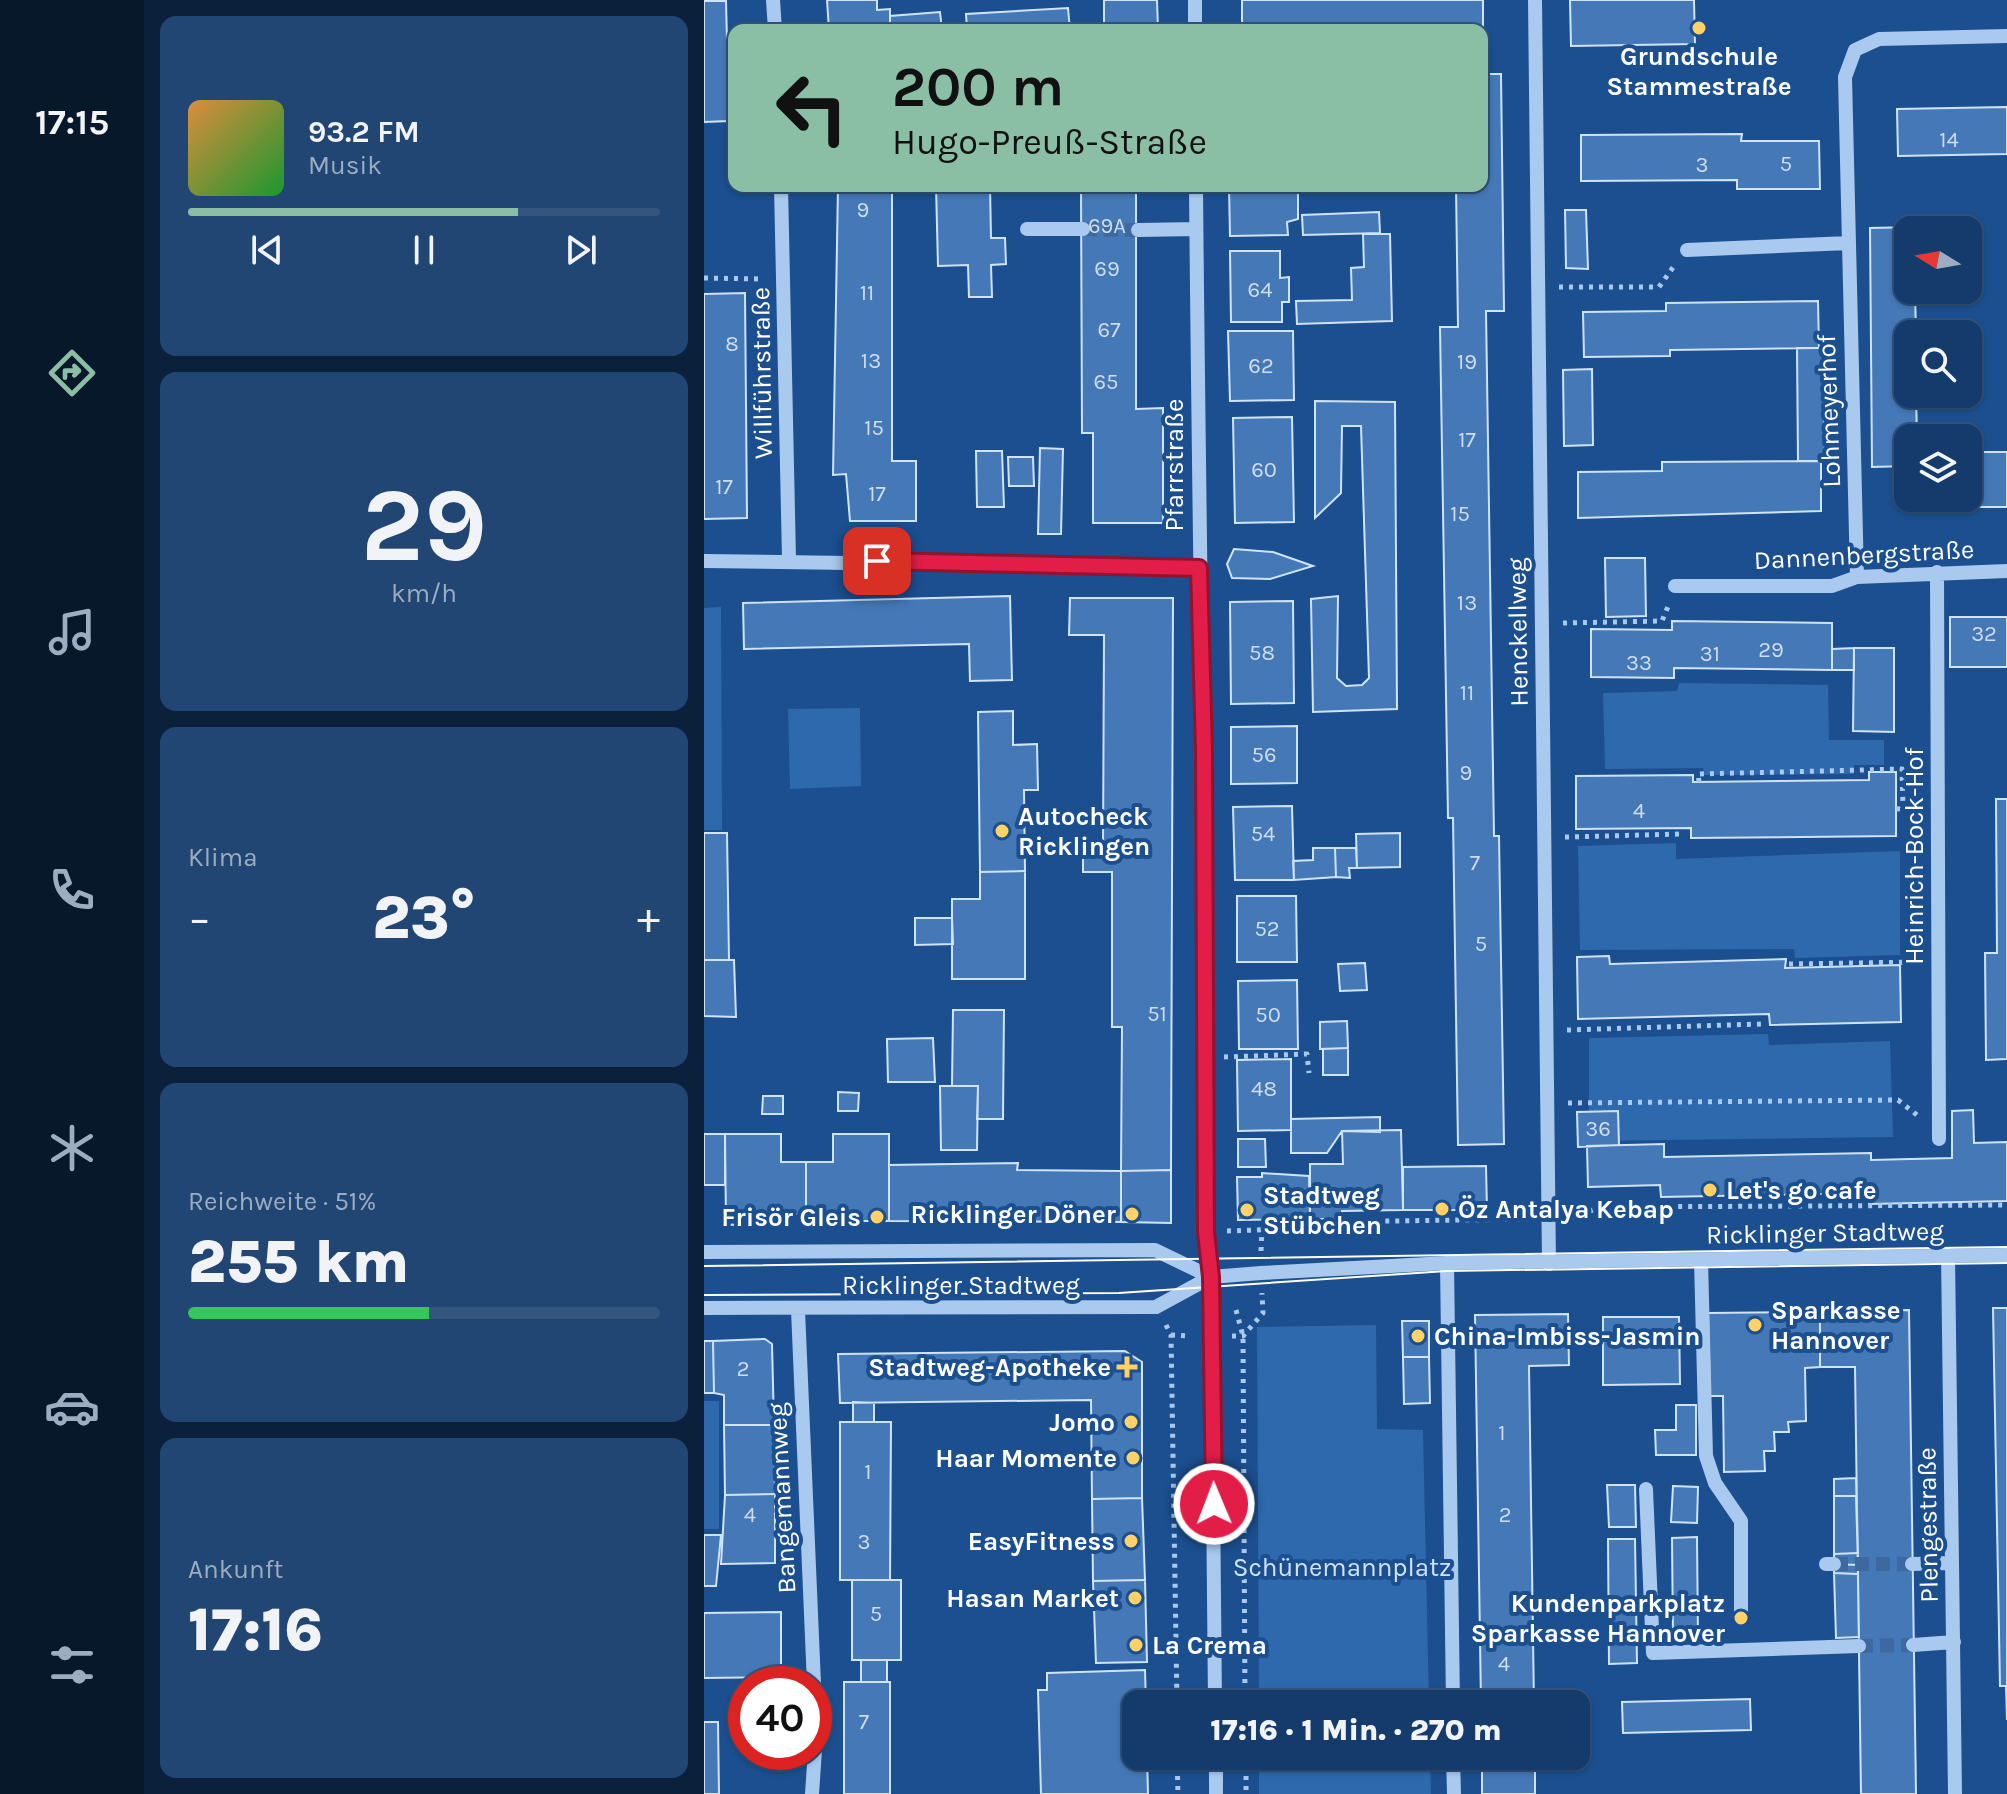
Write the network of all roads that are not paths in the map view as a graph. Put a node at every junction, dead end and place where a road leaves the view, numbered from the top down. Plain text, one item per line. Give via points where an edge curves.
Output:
1 (773, 0) edge
2 (1195, 0) edge
3 (1535, 0) edge
4 (775, 24) edge
5 (1195, 24) edge
6 (2007, 36) edge
7 (781, 192) edge
8 (1196, 192) edge
9 (1027, 229) dead end
10 (1083, 229) tunnel mouth
11 (1196, 229) junction
12 (1138, 230) tunnel mouth
13 (1848, 243) junction
14 (1687, 250) road end
15 (789, 559) junction
16 (704, 561) edge
17 (1199, 568) junction
18 (2007, 571) edge
19 (1937, 572) junction
20 (1857, 577) junction
21 (1675, 586) road end
22 (1939, 1136) road end
23 (704, 1252) edge
24 (1948, 1255) junction
25 (2007, 1255) edge
26 (1701, 1260) junction
27 (1447, 1263) junction
28 (1549, 1264) junction
29 (1211, 1277) junction
30 (704, 1308) edge
31 (798, 1310) junction
32 (1646, 1489) dead end
33 (1952, 1563) junction
34 (1912, 1564) tunnel mouth
35 (1741, 1618) dead end
36 (1954, 1642) junction
37 (1913, 1645) tunnel mouth
38 (1859, 1646) tunnel mouth
39 (813, 1666) edge
40 (1215, 1690) edge
41 (1453, 1690) edge
42 (814, 1770) edge
43 (1216, 1770) edge
44 (1453, 1770) edge
45 (812, 1794) edge
46 (1216, 1794) edge
47 (1454, 1794) edge
48 (1955, 1794) edge

1 - 4 street
2 - 5 street
3 - 28 street, Henckellweg
6 - 13 street, Lohmeyerhof via 1879,39 1855,50 1845,77
7 - 15 street, Willführstraße
8 - 11 street, Pfarrstraße
9 - 10 street
11 - 12 street
11 - 17 street, Pfarrstraße
13 - 14 street
13 - 20 street, Lohmeyerhof
15 - 16 street
15 - 17 street
17 - 29 street, Pfarrstraße via 1206,1232
18 - 19 street, Dannenbergstraße
19 - 20 street, Dannenbergstraße
19 - 22 street, Heinrich-Bock-Hof
20 - 21 street, Dannenbergstraße via 1832,586
23 - 29 street, Ricklinger Stadtweg via 1155,1250
24 - 25 street, Ricklinger Stadtweg
24 - 26 street, Ricklinger Stadtweg
24 - 33 street, Plengestraße
26 - 28 street, Ricklinger Stadtweg
26 - 35 street via 1706,1456 1715,1483 1741,1521
27 - 28 street, Ricklinger Stadtweg
27 - 29 street, Ricklinger Stadtweg
27 - 41 street
29 - 31 street, Ricklinger Stadtweg via 1156,1307
29 - 40 street, Pfarrstraße
30 - 31 street, Ricklinger Stadtweg
31 - 39 street, Bangemannweg
32 - 38 street via 1653,1653
33 - 34 street
33 - 36 street, Plengestraße
36 - 37 street
36 - 48 street, Plengestraße
42 - 45 street, Bangemannweg
43 - 46 street
44 - 47 street

